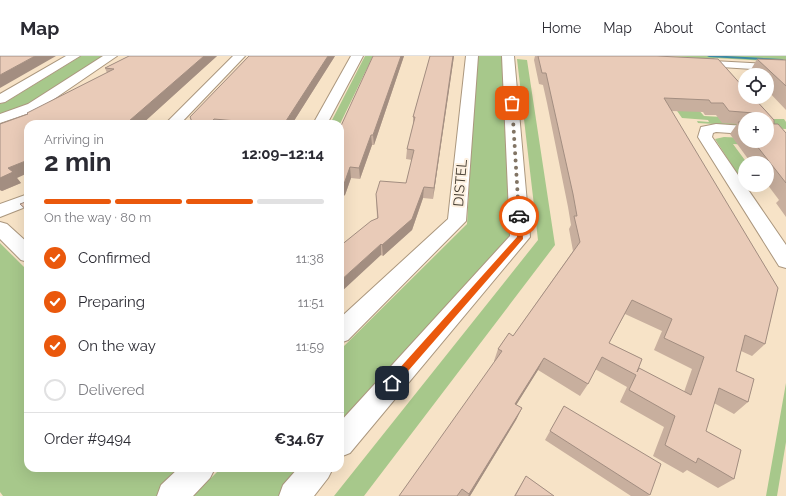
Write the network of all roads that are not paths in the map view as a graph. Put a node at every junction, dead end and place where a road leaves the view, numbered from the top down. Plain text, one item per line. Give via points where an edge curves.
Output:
1 (74, 56) edge
2 (111, 56) edge
3 (239, 56) edge
4 (357, 56) edge
5 (472, 56) edge
6 (508, 56) edge
7 (682, 62) edge
8 (786, 68) edge
9 (0, 99) edge
10 (0, 119) edge
11 (176, 120) edge
12 (322, 120) edge
13 (738, 130) edge
14 (24, 200) edge
15 (0, 211) edge
16 (0, 228) edge
17 (24, 251) edge
18 (786, 261) edge
19 (344, 329) edge
20 (344, 437) edge
21 (196, 472) edge
22 (315, 472) edge
23 (172, 496) edge
24 (294, 496) edge

1 - 9 street
2 - 10 street via 33,107
3 - 11 street
4 - 12 street
5 - 19 street, DISTEL via 457,221
6 - 20 street via 520,237
7 - 8 street
13 - 18 street via 706,130 705,137
14 - 15 street
16 - 17 street
21 - 23 street
22 - 24 street

